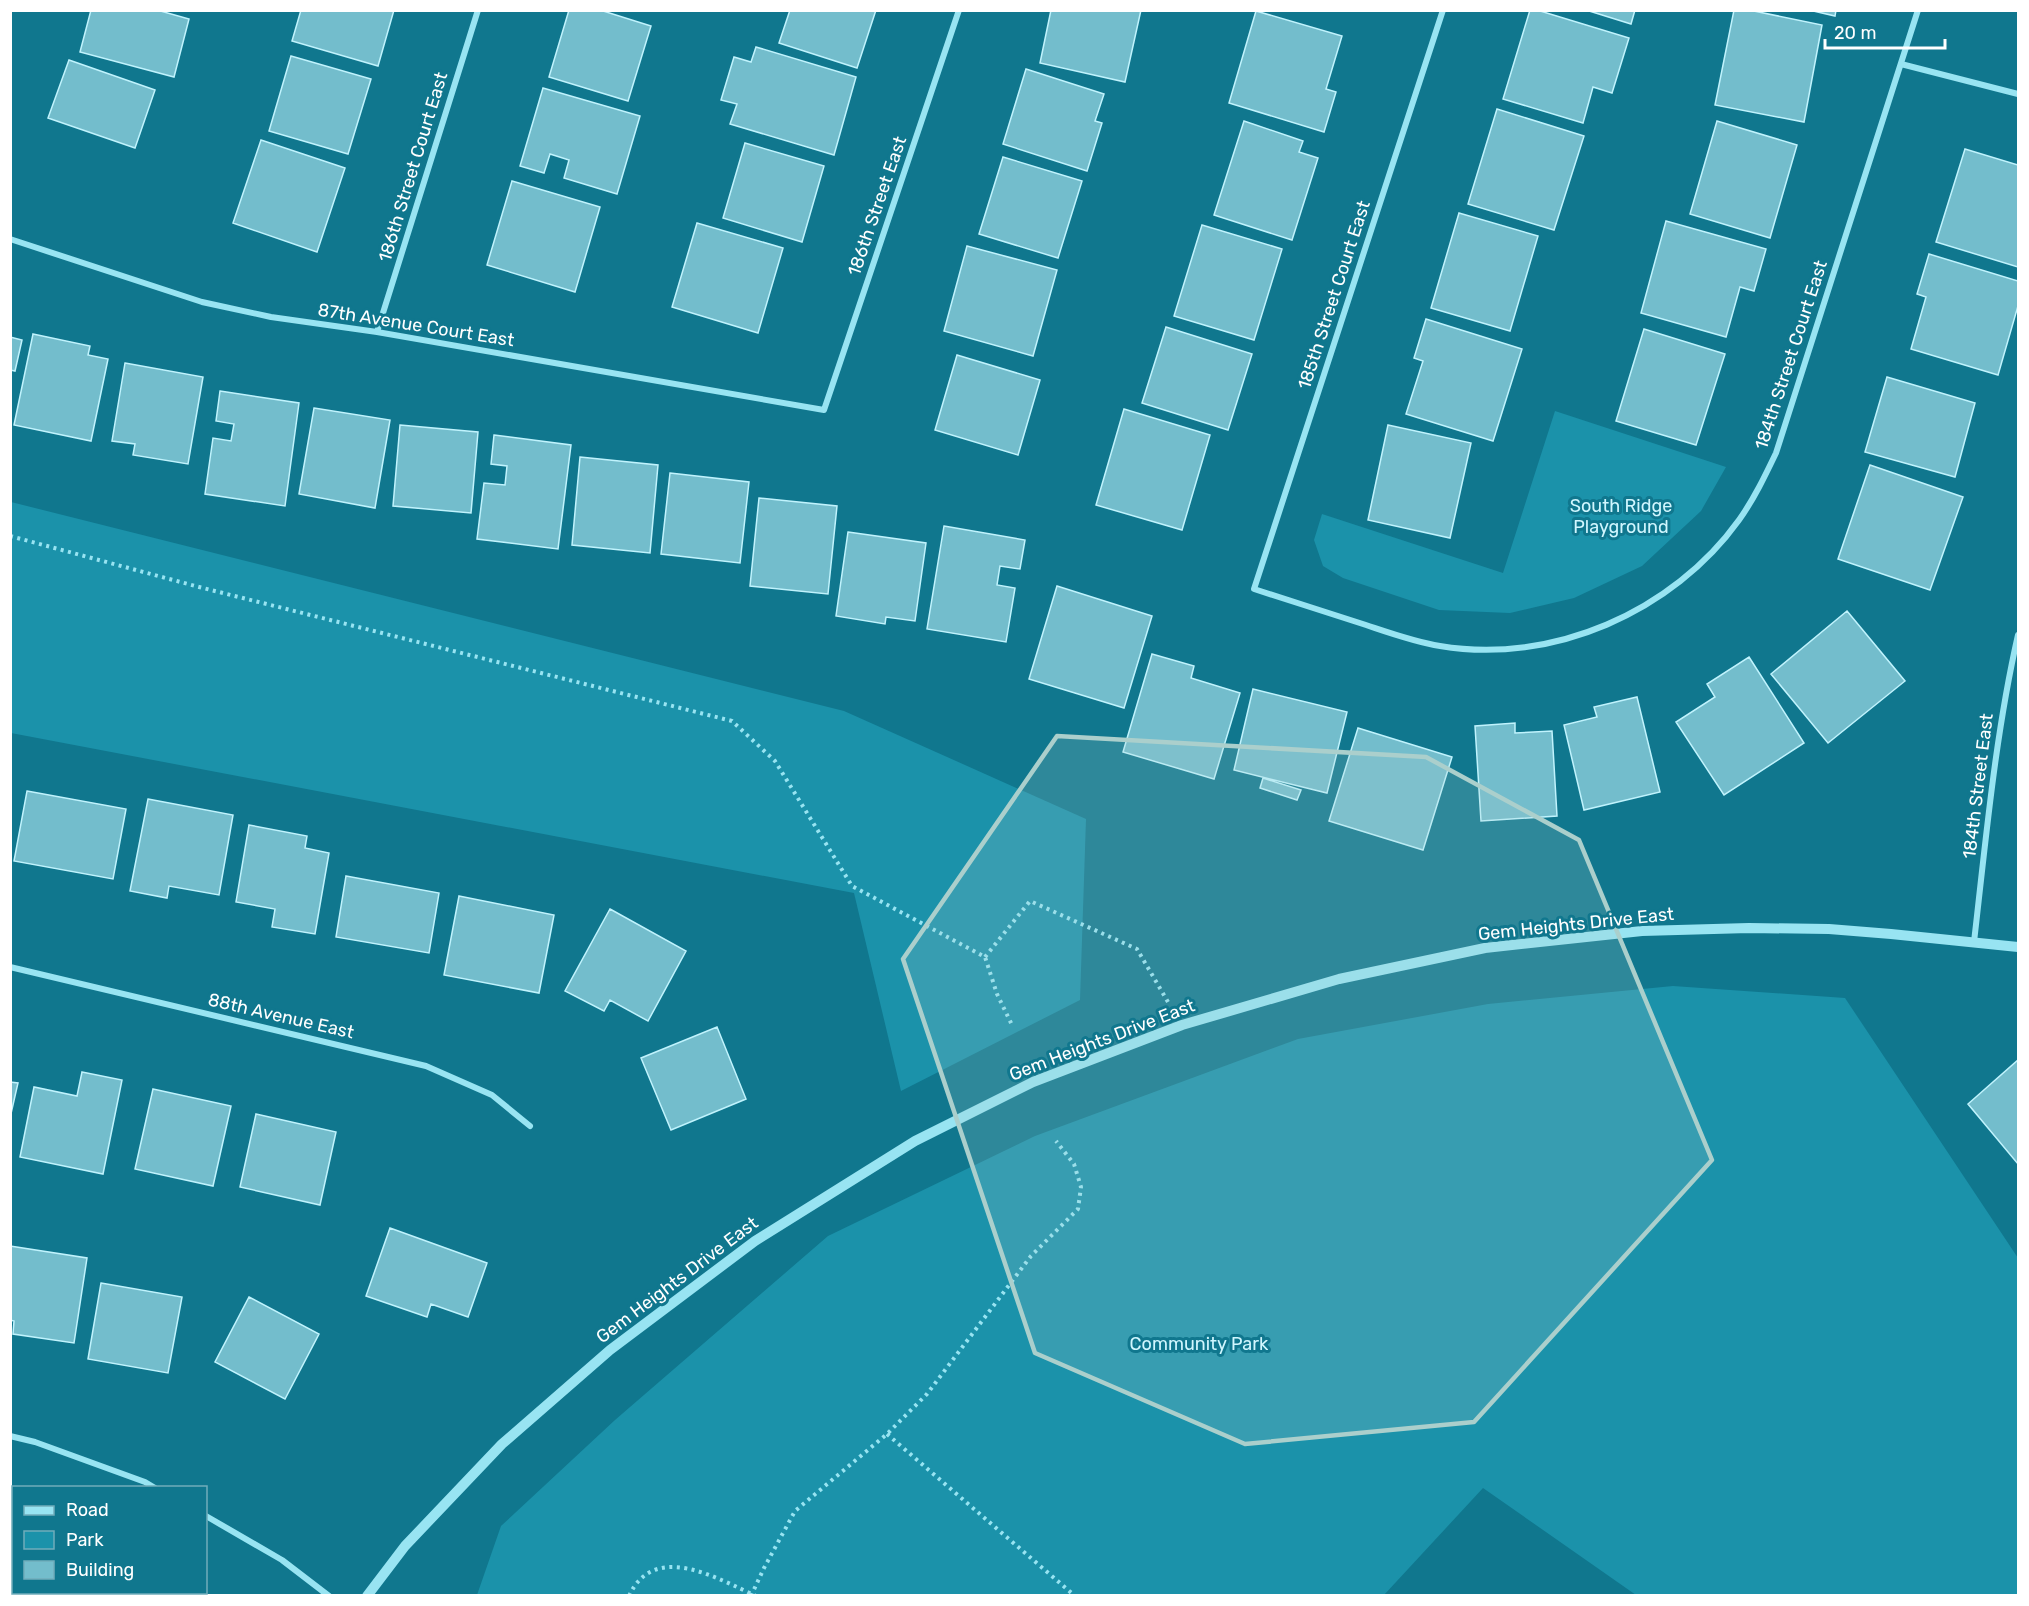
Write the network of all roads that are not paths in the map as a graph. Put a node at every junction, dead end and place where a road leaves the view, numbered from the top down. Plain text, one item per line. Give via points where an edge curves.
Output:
1 (478, 10) edge
2 (959, 10) edge
3 (1443, 10) edge
4 (1918, 10) edge
5 (1901, 64) junction
6 (2019, 94) edge
7 (10, 239) edge
8 (377, 332) junction
9 (824, 411) joint
10 (1586, 634) joint
11 (2019, 635) edge
12 (1974, 942) junction
13 (2019, 947) edge
14 (10, 967) edge
15 (530, 1126) dead end
16 (10, 1436) edge
17 (152, 1486) edge
18 (207, 1517) edge
19 (329, 1596) edge
20 (367, 1596) edge

1 - 8 street, 186th Street Court East
2 - 9 street, 186th Street East
3 - 10 street, 185th Street Court East via 1254,588 1440,646 1502,650
4 - 5 street, 184th Street Court East
5 - 6 street
5 - 10 street, 184th Street Court East via 1776,453 1759,489 1738,521 1693,570 1625,616
7 - 8 street, 87th Avenue Court East via 202,302 271,317
8 - 9 street, 87th Avenue Court East
11 - 12 street, 184th Street East via 2007,684 1992,783
12 - 13 street, Gem Heights Drive East
12 - 20 street, Gem Heights Drive East via 1829,929 1749,928 1642,931 1474,951 1339,979 1182,1025 1033,1082 915,1141 755,1241 610,1350 502,1444 405,1546
14 - 15 street, 88th Avenue East via 426,1066 492,1095
16 - 17 street
18 - 19 street via 282,1560

